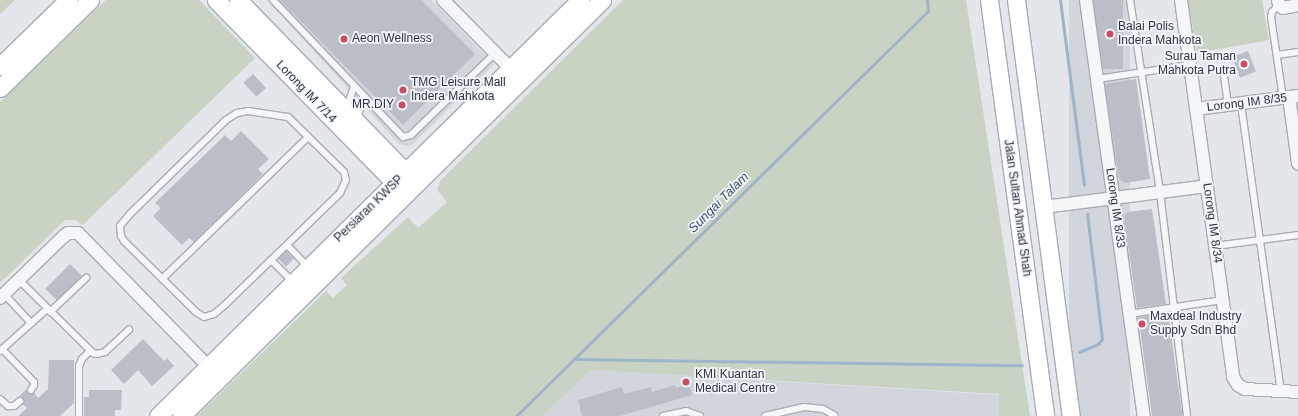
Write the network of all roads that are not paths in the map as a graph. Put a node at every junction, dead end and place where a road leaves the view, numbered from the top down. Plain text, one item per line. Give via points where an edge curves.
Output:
1 (68, 0) edge
2 (90, 0) edge
3 (216, 0) edge
4 (238, 0) edge
5 (273, 0) edge
6 (443, 0) edge
7 (580, 0) edge
8 (602, 0) edge
9 (989, 0) edge
10 (1016, 0) edge
11 (1086, 0) edge
12 (1130, 0) edge
13 (1181, 0) edge
14 (1278, 2) edge
15 (1298, 5) edge
16 (1298, 52) edge
17 (495, 53) junction
18 (1277, 55) junction
19 (1190, 65) junction
20 (0, 66) edge
21 (1223, 69) dead end
22 (1142, 72) junction
23 (1097, 79) junction
24 (507, 80) junction
25 (354, 86) junction
26 (0, 88) edge
27 (363, 97) junction
28 (1290, 97) edge
29 (1234, 104) junction
30 (1196, 109) junction
31 (352, 117) junction
32 (308, 137) junction
33 (1298, 163) edge
34 (406, 183) junction
35 (1207, 186) junction
36 (1160, 192) junction
37 (1113, 198) junction
38 (1044, 207) junction
39 (1298, 235) edge
40 (1260, 240) junction
41 (287, 245) junction
42 (1215, 246) junction
43 (271, 260) junction
44 (309, 267) junction
45 (86, 278) dead end
46 (162, 279) junction
47 (19, 280) junction
48 (294, 282) junction
49 (2, 296) edge
50 (1223, 300) junction
51 (1174, 307) junction
52 (48, 310) junction
53 (1130, 314) junction
54 (31, 323) junction
55 (129, 330) dead end
56 (1, 350) edge
57 (90, 350) junction
58 (220, 362) junction
59 (31, 390) dead end
60 (1281, 391) junction
61 (1298, 392) edge
62 (0, 399) edge
63 (20, 401) dead end
64 (778, 414) edge
65 (834, 415) dead end
66 (80, 416) edge
67 (158, 416) edge
68 (181, 416) edge
69 (663, 416) edge
70 (700, 416) edge
71 (764, 416) edge
72 (1046, 416) edge
73 (1071, 416) edge
74 (1144, 416) edge
75 (1187, 416) edge

1 - 20 street
2 - 26 street
3 - 34 street, Lorong IM 7/14
4 - 31 street, Lorong IM 7/14
5 - 25 lane
6 - 17 street
7 - 24 street, Persiaran KWSP
8 - 24 street, Persiaran KWSP
9 - 72 street, Jalan Sultan Ahmad Shah
10 - 38 street
11 - 23 street, Lorong IM 8/33
12 - 22 lane
13 - 19 street, Lorong IM 8/34
14 - 15 street via 1283,8
14 - 18 lane via 1271,17
16 - 18 lane
17 - 24 street
17 - 27 lane via 406,138 401,136
18 - 28 lane
19 - 22 lane
19 - 30 street, Lorong IM 8/34
21 - 29 lane
22 - 23 lane
22 - 36 lane
23 - 37 street, Lorong IM 8/33
24 - 34 street, Persiaran KWSP
25 - 27 lane
25 - 31 lane
27 - 31 lane
28 - 29 street, Lorong IM 8/35
28 - 33 street
29 - 30 street, Lorong IM 8/35
29 - 40 lane
30 - 35 street, Lorong IM 8/34
31 - 34 street, Lorong IM 7/14
32 - 41 lane via 344,172 346,180 340,193
32 - 46 lane
32 - 46 lane via 288,117 248,111 237,113 226,120 120,226 124,241
34 - 44 street, Persiaran KWSP
34 - 58 street, Persiaran KWSP
35 - 36 street
35 - 42 street, Lorong IM 8/34
36 - 37 street
36 - 51 lane
37 - 38 street
37 - 53 street, Lorong IM 8/33
38 - 73 street
39 - 40 lane
40 - 42 lane
40 - 60 lane
41 - 43 lane
41 - 44 lane
42 - 50 street, Lorong IM 8/34
43 - 46 lane via 219,311 210,316 204,317 196,312
43 - 48 lane
44 - 48 street, Persiaran KWSP
45 - 52 lane
47 - 49 street
47 - 52 lane
47 - 58 street via 68,233 78,233
48 - 58 street, Persiaran KWSP
49 - 54 lane
50 - 51 lane
50 - 60 street, Lorong IM 8/34 via 1233,377 1238,385 1245,389
51 - 53 lane
51 - 75 lane
52 - 54 lane
52 - 57 lane
53 - 74 street, Lorong IM 8/33
54 - 56 lane
55 - 57 lane via 105,352 98,354
56 - 59 lane via 34,382
57 - 66 lane via 79,366
58 - 67 street, Persiaran KWSP
58 - 68 street, Persiaran KWSP
60 - 61 street, Lorong IM 8/34
62 - 63 lane via 8,406 14,406
64 - 65 lane via 804,408 823,409
64 - 71 lane
69 - 70 lane via 686,411

